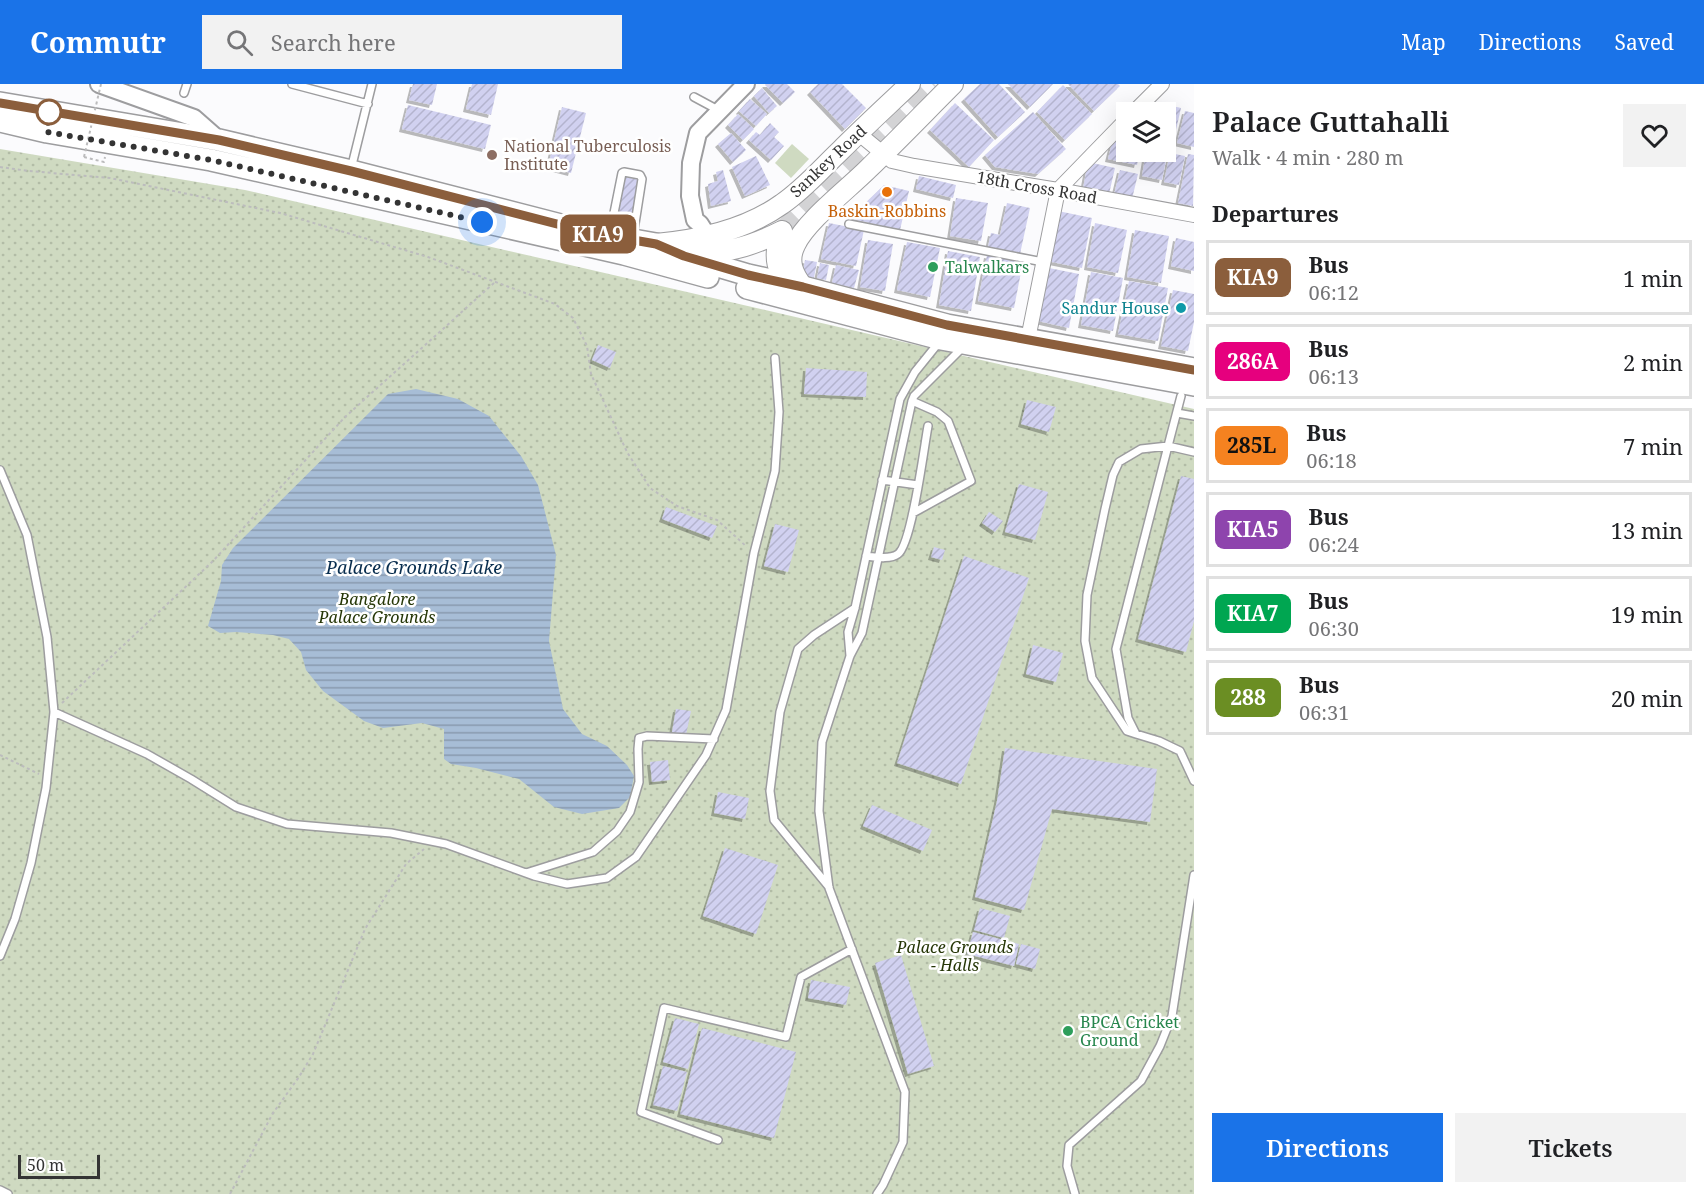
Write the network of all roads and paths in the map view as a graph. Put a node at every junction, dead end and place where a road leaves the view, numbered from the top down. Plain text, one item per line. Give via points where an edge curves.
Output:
1 (100, 84) edge
2 (187, 84) edge
3 (292, 84) edge
4 (372, 84) edge
5 (746, 84) edge
6 (910, 84) edge
7 (953, 84) edge
8 (1162, 84) edge
9 (184, 93) dead end
10 (694, 97) dead end
11 (1144, 102) edge
12 (0, 103) edge
13 (368, 104) junction
14 (720, 111) junction
15 (0, 121) edge
16 (1116, 130) edge
17 (858, 133) junction
18 (219, 140) junction
19 (883, 154) junction
20 (105, 157) dead end
21 (0, 167) edge
22 (351, 171) junction
23 (1058, 189) junction
24 (1194, 215) edge
25 (849, 224) dead end
26 (707, 235) junction
27 (609, 236) junction
28 (656, 244) junction
29 (632, 251) junction
30 (684, 256) junction
31 (1043, 262) junction
32 (495, 282) junction
33 (796, 285) junction
34 (941, 339) junction
35 (1028, 339) junction
36 (965, 344) junction
37 (775, 358) dead end
38 (1194, 369) edge
39 (1187, 391) edge
40 (912, 401) junction
41 (1177, 413) junction
42 (1194, 417) edge
43 (928, 426) dead end
44 (1168, 446) junction
45 (1194, 452) edge
46 (0, 470) edge
47 (882, 480) junction
48 (894, 483) junction
49 (918, 485) junction
50 (913, 513) junction
51 (754, 553) junction
52 (866, 556) junction
53 (878, 557) junction
54 (855, 608) junction
55 (850, 656) junction
56 (54, 712) junction
57 (1136, 734) junction
58 (714, 739) junction
59 (0, 755) edge
60 (46, 778) junction
61 (1194, 781) edge
62 (432, 842) junction
63 (526, 873) junction
64 (1194, 875) edge
65 (829, 888) junction
66 (852, 949) junction
67 (0, 956) edge
68 (718, 1140) dead end
69 (0, 1190) edge
70 (8, 1194) edge
71 (230, 1194) edge
72 (877, 1194) edge
73 (1075, 1194) edge

1 - 18 street via 194,118
1 - 20 path, bridge via 84,157 104,162
2 - 9 lane
3 - 13 lane
4 - 13 lane
5 - 14 street
6 - 17 main road, Sankey Road
7 - 19 main road, Sankey Road
8 - 11 street
10 - 14 lane
12 - 18 main road, Sankey Road
13 - 22 lane
14 - 26 street via 698,133 691,163 690,196 695,220
15 - 29 main road, Sankey Road via 211,160
16 - 23 street
17 - 19 street, 18th Cross Road
17 - 26 main road, Sankey Road via 782,205 733,229
18 - 22 main road, Sankey Road
19 - 23 street, 18th Cross Road via 892,161 914,166
19 - 33 main road, Sankey Road via 804,230 794,247
21 - 32 path via 110,178 280,213 428,257
22 - 27 main road, Sankey Road
23 - 24 street, 18th Cross Road
23 - 31 street
25 - 31 lane
26 - 28 main road, Sankey Road
27 - 29 main road, Sankey Road
27 - 29 lane via 622,173 640,175
28 - 29 main road, Sankey Road
28 - 30 main road
29 - 30 main road
29 - 34 main road
30 - 33 main road
30 - 33 main road via 727,252 782,231 778,239 779,270
31 - 35 street
32 - 51 path via 555,304 573,318 587,346 591,374 627,452 650,488 677,506 717,520
32 - 56 path via 345,417 213,561
33 - 35 main road via 947,325
34 - 36 main road
34 - 47 lane via 900,399
35 - 38 main road
36 - 39 main road
36 - 40 lane
37 - 51 lane via 779,412 775,471
39 - 41 lane
40 - 48 lane
40 - 50 lane via 938,412 948,421 971,482
41 - 42 lane
41 - 44 lane
43 - 49 lane
44 - 45 lane
44 - 57 lane via 1116,649 1128,718
44 - 57 lane via 1141,449 1119,462 1087,595 1085,641 1092,678 1127,731
46 - 56 lane via 27,535 48,637
47 - 48 lane
47 - 52 lane
48 - 49 lane
48 - 53 lane
49 - 50 lane
50 - 53 lane via 904,549 894,556
51 - 58 lane via 726,710
52 - 53 lane
52 - 54 lane
53 - 55 lane via 862,633
54 - 55 lane via 848,632
54 - 65 lane via 798,649 780,712 770,791 774,820
55 - 65 lane via 822,742 819,812
56 - 60 lane
56 - 62 lane via 147,754 236,807 287,824 391,833
57 - 61 lane via 1180,751
58 - 63 lane via 636,857 607,878 567,884
58 - 63 lane via 639,738 639,782 630,812 617,831 593,852
59 - 60 path
60 - 67 lane via 31,863
62 - 63 lane
62 - 71 path via 406,864 365,929 313,1054 273,1113
64 - 73 lane via 1172,1016 1141,1081 1069,1145 1066,1166
65 - 66 lane
66 - 68 lane via 801,977 786,1037 664,1008 641,1112
66 - 72 lane via 905,1092 903,1142
69 - 70 lane

